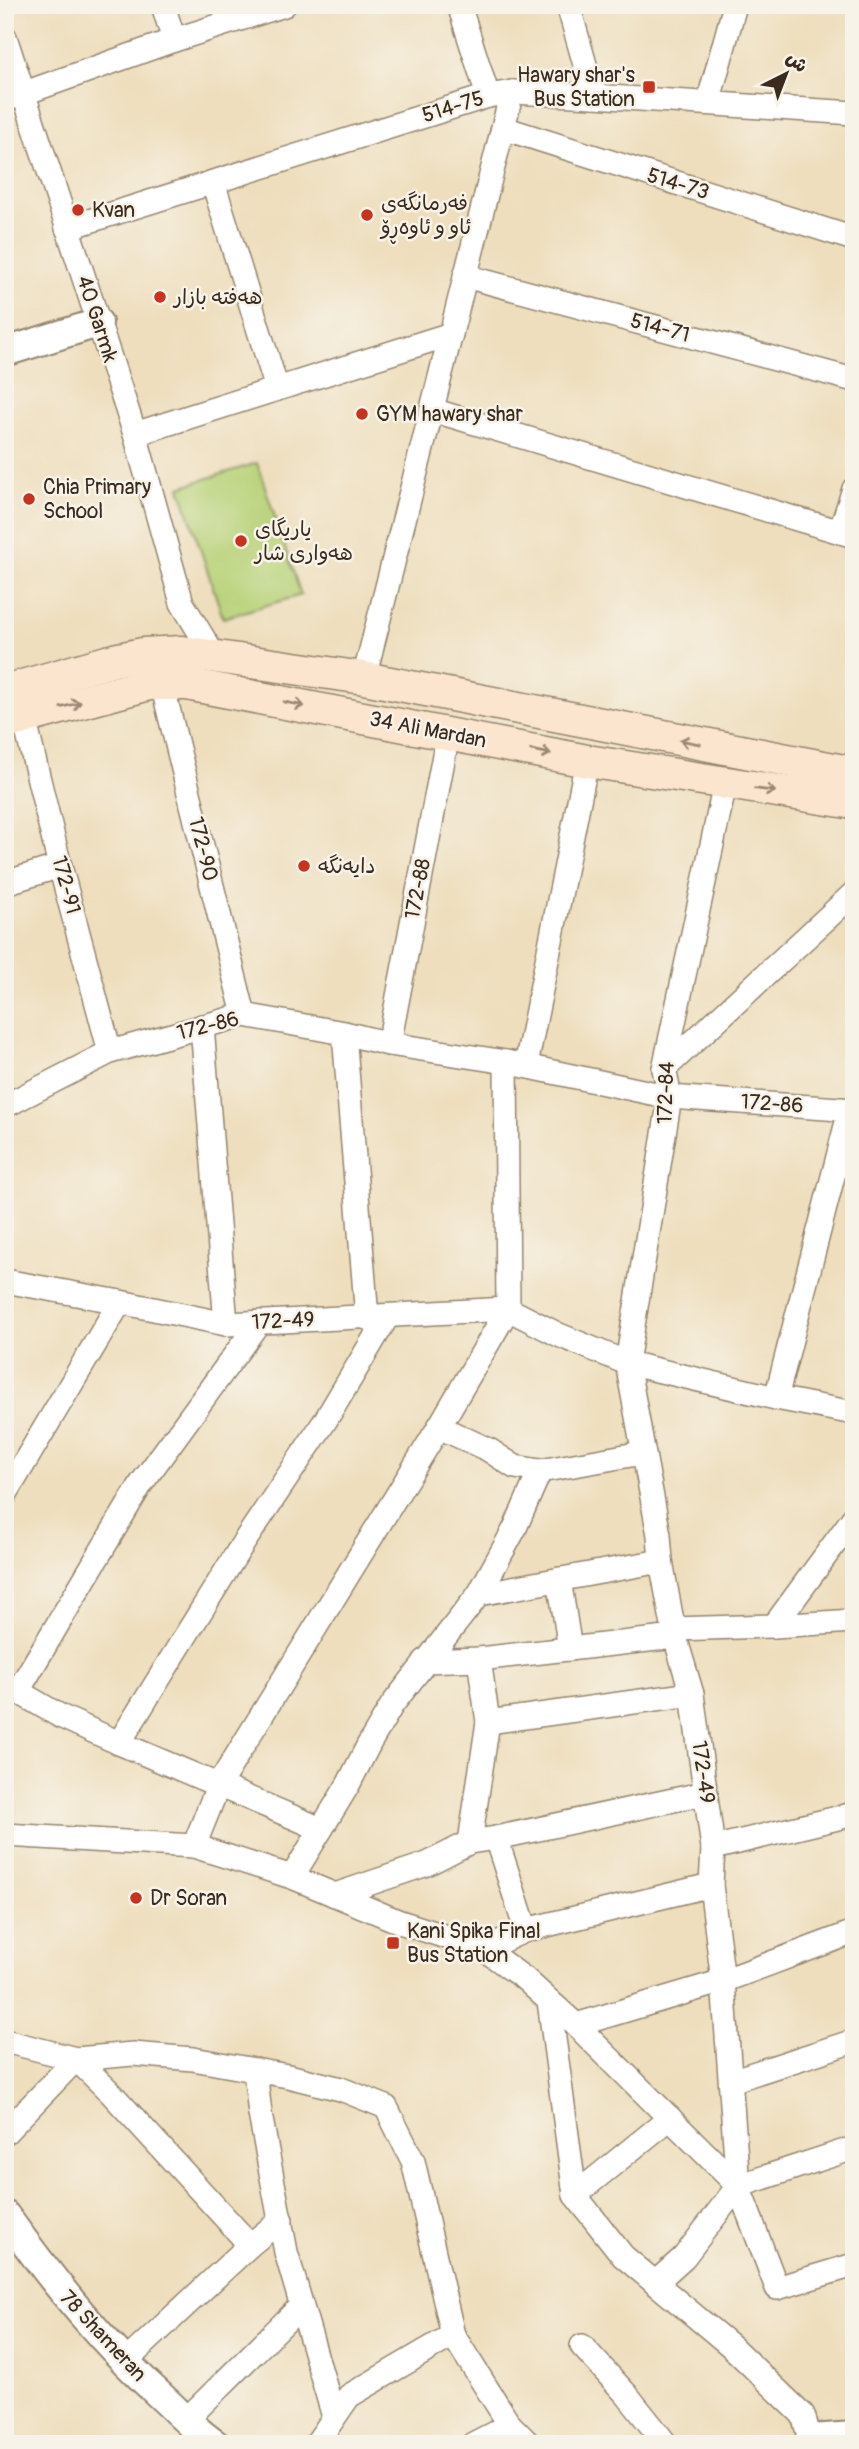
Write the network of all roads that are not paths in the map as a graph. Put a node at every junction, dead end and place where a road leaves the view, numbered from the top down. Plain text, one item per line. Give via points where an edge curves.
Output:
1 (163, 5) edge
2 (284, 5) edge
3 (459, 5) edge
4 (568, 5) edge
5 (735, 5) edge
6 (5, 37) edge
7 (174, 40) junction
8 (512, 92) junction
9 (488, 96) junction
10 (594, 96) junction
11 (14, 97) edge
12 (708, 103) junction
13 (853, 111) edge
14 (503, 128) junction
15 (213, 182) junction
16 (67, 228) junction
17 (854, 239) edge
18 (466, 276) junction
19 (98, 323) junction
20 (451, 334) junction
21 (5, 352) edge
22 (854, 380) edge
23 (277, 389) junction
24 (432, 410) junction
25 (135, 434) junction
26 (854, 489) edge
27 (847, 534) edge
28 (182, 603) junction
29 (182, 652) junction
30 (214, 656) junction
31 (364, 678) junction
32 (162, 684) junction
33 (5, 691) edge
34 (441, 694) junction
35 (493, 704) junction
36 (15, 721) edge
37 (441, 733) junction
38 (487, 741) junction
39 (587, 761) junction
40 (854, 773) edge
41 (725, 784) junction
42 (854, 803) edge
43 (60, 866) junction
44 (5, 883) edge
45 (854, 893) edge
46 (244, 1015) junction
47 (202, 1026) junction
48 (344, 1033) junction
49 (389, 1044) junction
50 (110, 1052) junction
51 (516, 1063) junction
52 (664, 1069) junction
53 (670, 1097) junction
54 (5, 1106) edge
55 (852, 1110) edge
56 (5, 1281) edge
57 (120, 1301) junction
58 (508, 1309) junction
59 (377, 1317) junction
60 (259, 1322) junction
61 (226, 1324) junction
62 (627, 1363) junction
63 (776, 1398) junction
64 (854, 1413) edge
65 (439, 1427) junction
66 (642, 1452) junction
67 (540, 1471) junction
68 (5, 1495) edge
69 (854, 1517) edge
70 (661, 1561) junction
71 (559, 1579) junction
72 (479, 1594) junction
73 (854, 1621) edge
74 (774, 1626) junction
75 (674, 1633) junction
76 (570, 1649) junction
77 (479, 1659) junction
78 (425, 1661) junction
79 (11, 1687) edge
80 (692, 1694) junction
81 (488, 1722) junction
82 (119, 1743) junction
83 (218, 1786) junction
84 (706, 1793) junction
85 (854, 1814) edge
86 (321, 1829) junction
87 (5, 1835) edge
88 (496, 1838) junction
89 (470, 1842) junction
90 (194, 1846) junction
91 (713, 1848) junction
92 (292, 1877) junction
93 (711, 1885) junction
94 (335, 1895) junction
95 (526, 1930) junction
96 (854, 1932) edge
97 (484, 1949) junction
98 (723, 1981) junction
99 (549, 2001) junction
100 (576, 2025) junction
101 (5, 2041) edge
102 (854, 2041) edge
103 (76, 2059) junction
104 (255, 2070) junction
105 (731, 2081) junction
106 (670, 2118) junction
107 (5, 2133) edge
108 (854, 2148) edge
109 (738, 2186) junction
110 (575, 2195) junction
111 (5, 2215) edge
112 (281, 2220) junction
113 (250, 2245) junction
114 (854, 2265) edge
115 (655, 2283) junction
116 (301, 2306) junction
117 (453, 2335) junction
118 (582, 2346) dead end
119 (125, 2362) junction
120 (334, 2417) junction
121 (187, 2420) junction
122 (510, 2425) junction
123 (854, 2435) edge
124 (811, 2441) edge
125 (215, 2444) edge
126 (316, 2444) edge
127 (473, 2444) edge
128 (529, 2444) edge
129 (666, 2444) edge

1 - 7 street
2 - 7 street
3 - 9 street
4 - 10 street
5 - 12 street
6 - 11 street, 40 Garmk
7 - 11 street
8 - 9 street, 514-75
8 - 10 street, 514-75
8 - 14 street
9 - 15 street, 514-75
10 - 12 street, 514-75
11 - 16 street, 40 Garmk
12 - 13 street, 514-75
14 - 17 street, 514-73
14 - 18 street
15 - 16 street, 514-75
15 - 23 street
16 - 19 street, 40 Garmk
18 - 20 street
18 - 22 street, 514-71
19 - 21 street
19 - 25 street, 40 Garmk
20 - 23 street
20 - 24 street
23 - 25 street
24 - 27 street
24 - 31 street
25 - 28 street, 40 Garmk
26 - 27 street
28 - 29 street, 40 Garmk
28 - 30 street, 40 Garmk
29 - 30 main road, 34 Ali Mardan
29 - 33 main road, 34 Ali Mardan via 114,660
30 - 31 main road, 34 Ali Mardan
31 - 34 main road, 34 Ali Mardan
36 -> 32 main road, 34 Ali Mardan
32 -> 37 main road, 34 Ali Mardan via 187,684
32 - 46 street, 172-90
34 - 35 main road, 34 Ali Mardan
34 - 37 main road
35 - 38 main road
40 -> 35 main road, 34 Ali Mardan
36 - 43 street, 172-91
37 - 38 main road, 34 Ali Mardan
37 - 49 street, 172-88
38 -> 39 main road, 34 Ali Mardan
39 - 41 main road, 34 Ali Mardan
39 - 51 street
41 -> 42 main road, 34 Ali Mardan
41 - 52 street, 172-84
43 - 44 street
43 - 50 street, 172-91
45 - 52 street
46 - 47 street, 172-86
46 - 48 street, 172-86
47 - 50 street, 172-86
47 - 61 street
48 - 49 street, 172-86
48 - 59 street
49 - 51 street, 172-86
50 - 54 street, 172-86
51 - 53 street, 172-86
51 - 58 street
52 - 53 street, 172-84
53 - 55 street, 172-86
53 - 62 street, 172-84
55 - 63 street
56 - 57 street, 172-49
57 - 61 street, 172-49
57 - 68 street
58 - 59 street, 172-49
58 - 62 street
58 - 65 street
59 - 60 street, 172-49
59 - 82 street via 325,1421
60 - 61 street, 172-49
60 - 79 street via 141,1484
62 - 63 street
62 - 66 street, 172-49
63 - 64 street
65 - 67 street via 515,1467
65 - 83 street
66 - 67 street
66 - 70 street, 172-49
67 - 72 street
69 - 74 street
70 - 71 street
70 - 75 street, 172-49
71 - 72 street
71 - 76 street
72 - 78 street
73 - 74 street
74 - 75 street
75 - 76 street
75 - 80 street, 172-49
76 - 77 street
77 - 78 street
77 - 81 street
78 - 86 street via 392,1705
79 - 82 street
80 - 81 street
80 - 84 street, 172-49
81 - 89 street
82 - 83 street
83 - 86 street
83 - 90 street
84 - 88 street
84 - 91 street, 172-49
85 - 91 street
86 - 92 street
87 - 90 street
88 - 89 street
88 - 95 street
89 - 94 street via 427,1864
90 - 92 street
91 - 93 street, 172-49
92 - 94 street
93 - 95 street
93 - 98 street, 172-49
94 - 97 street
95 - 97 street
96 - 98 street
97 - 99 street
98 - 100 street
98 - 105 street, 172-49
99 - 100 street
99 - 110 street
100 - 106 street
101 - 103 street
102 - 105 street
103 - 104 street via 133,2054
103 - 107 street
103 - 113 street
104 - 112 street
104 - 117 street via 341,2089 386,2107 412,2161
105 - 109 street, 172-49
106 - 109 street
106 - 110 street
108 - 109 street
109 - 114 street via 777,2288
109 - 115 street via 684,2257
110 - 115 street via 622,2256
111 - 119 street, 78 Shameran via 57,2287
112 - 113 street
112 - 116 street
113 - 119 street
115 - 124 street via 803,2415
116 - 120 street
116 - 121 street
117 - 120 street via 349,2396
117 - 122 street
118 - 129 street
119 - 121 street, 78 Shameran
120 - 126 street
121 - 125 street, 78 Shameran
122 - 127 street
122 - 128 street
123 - 124 street

